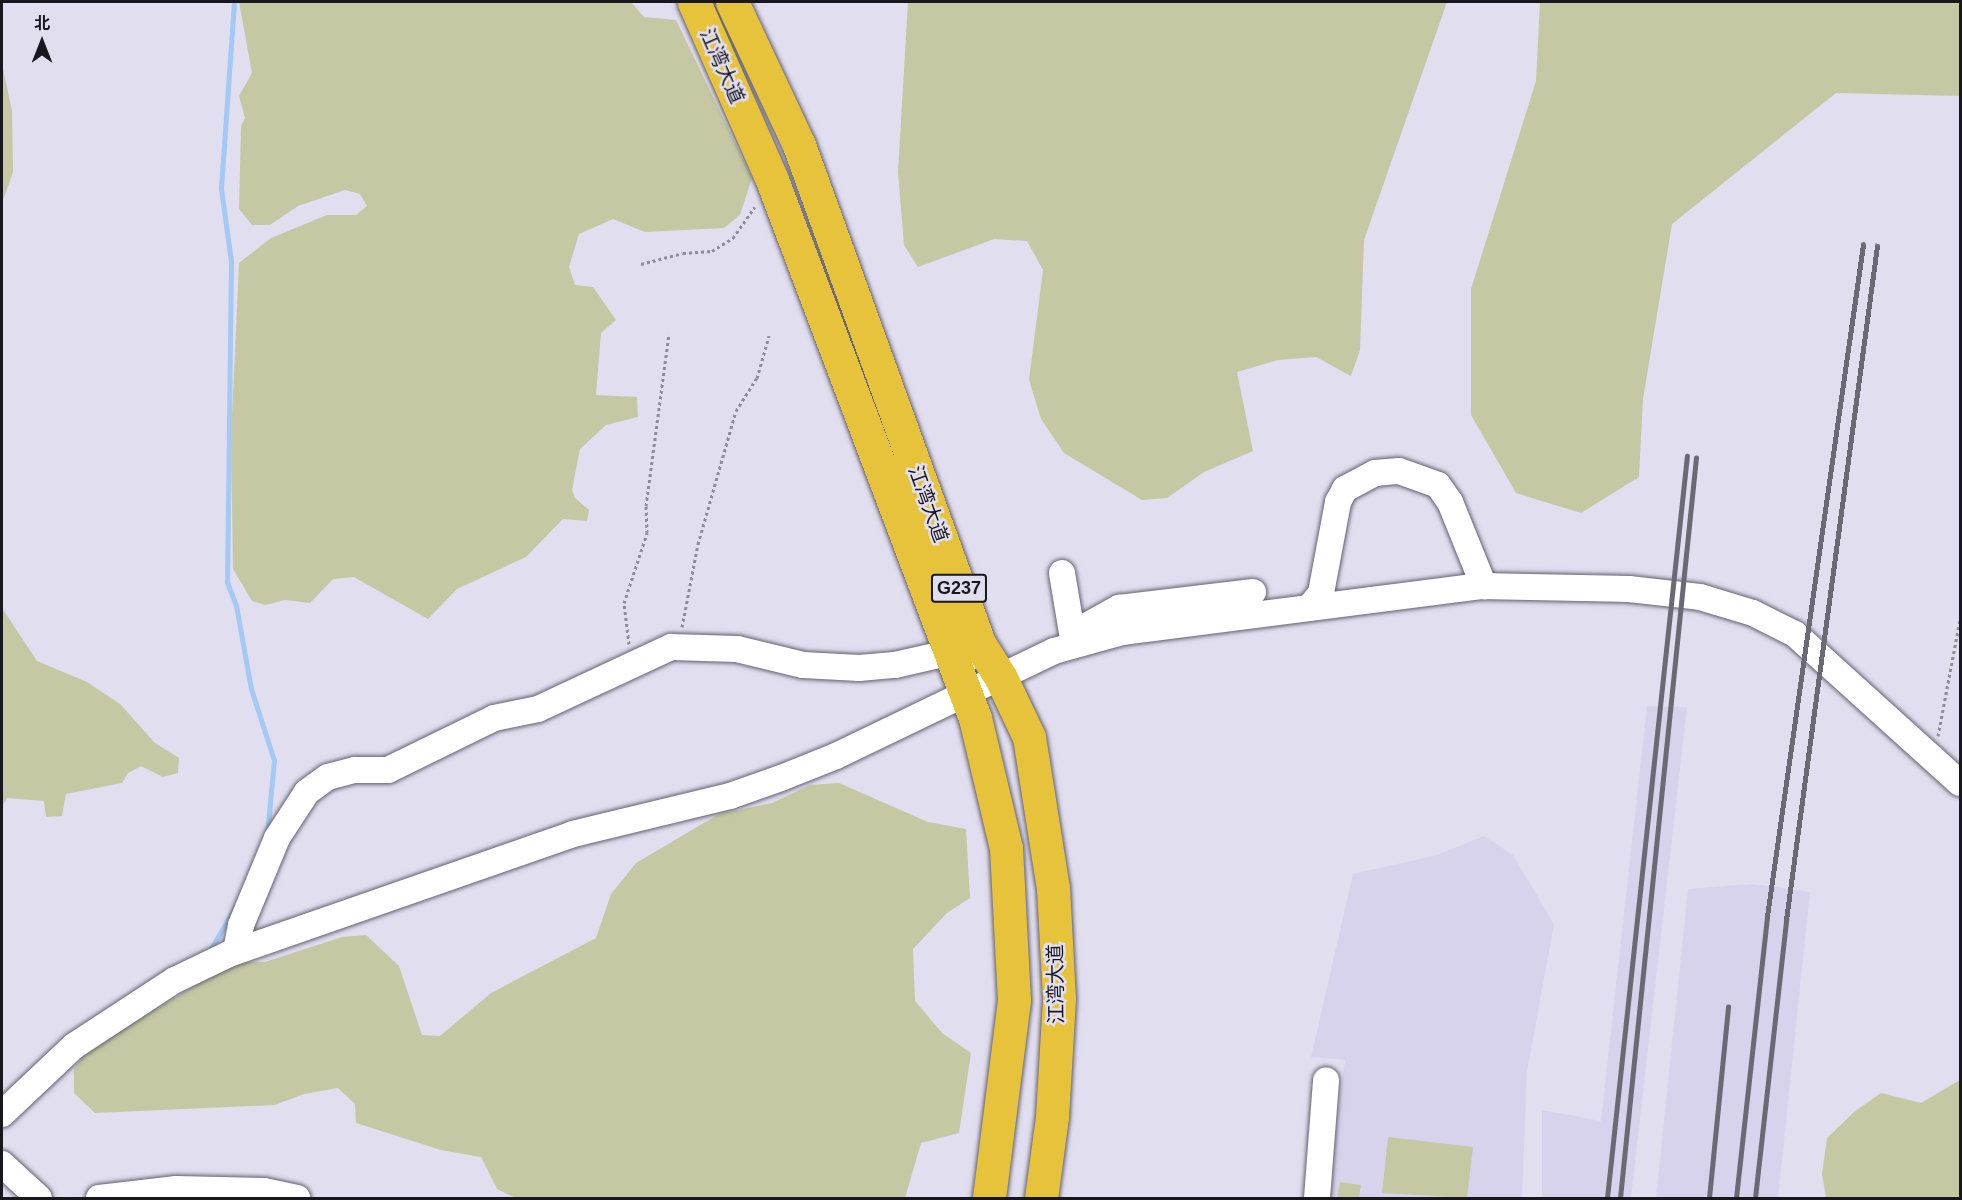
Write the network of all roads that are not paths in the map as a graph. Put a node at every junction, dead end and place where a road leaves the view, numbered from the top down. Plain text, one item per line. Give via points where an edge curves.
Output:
1 (694, 2) edge
2 (732, 2) edge
3 (1062, 573) dead end
4 (1484, 586) junction
5 (1253, 592) dead end
6 (1309, 608) junction
7 (1074, 645) junction
8 (952, 652) junction
9 (1001, 678) junction
10 (966, 694) junction
11 (1960, 783) edge
12 (236, 951) junction
13 (1326, 1080) dead end
14 (2, 1114) edge
15 (2, 1164) edge
16 (39, 1198) edge
17 (99, 1198) edge
18 (297, 1198) edge
19 (989, 1198) edge
20 (1041, 1198) edge
21 (1317, 1198) edge

1 - 8 highway, 江湾大道 / G237 via 772,180
2 - 9 highway, 江湾大道 / G237 via 799,146 979,643
3 - 7 street
4 - 6 street
4 - 6 street via 1450,502 1438,485 1399,471 1375,473 1345,489 1338,502 1321,593
4 - 11 street via 1629,589 1700,597 1753,613 1795,634
5 - 7 street via 1119,608 1086,626
6 - 7 street via 1122,632
7 - 9 street
8 - 9 street
8 - 10 highway, 江湾大道 / G237
8 - 12 street via 895,665 859,668 803,665 737,649 671,646 538,709 494,718 388,770 355,770 328,777 307,792 277,838 241,925
9 - 10 street
9 - 20 highway, 江湾大道 / G237 via 1029,737 1053,888 1059,999 1052,1117
10 - 12 street via 836,756 730,796 573,834
10 - 19 highway, 江湾大道 / G237 via 1006,848 1014,1000
12 - 14 street via 176,981 74,1046
13 - 21 street
15 - 16 street
17 - 18 street via 177,1189 264,1191

